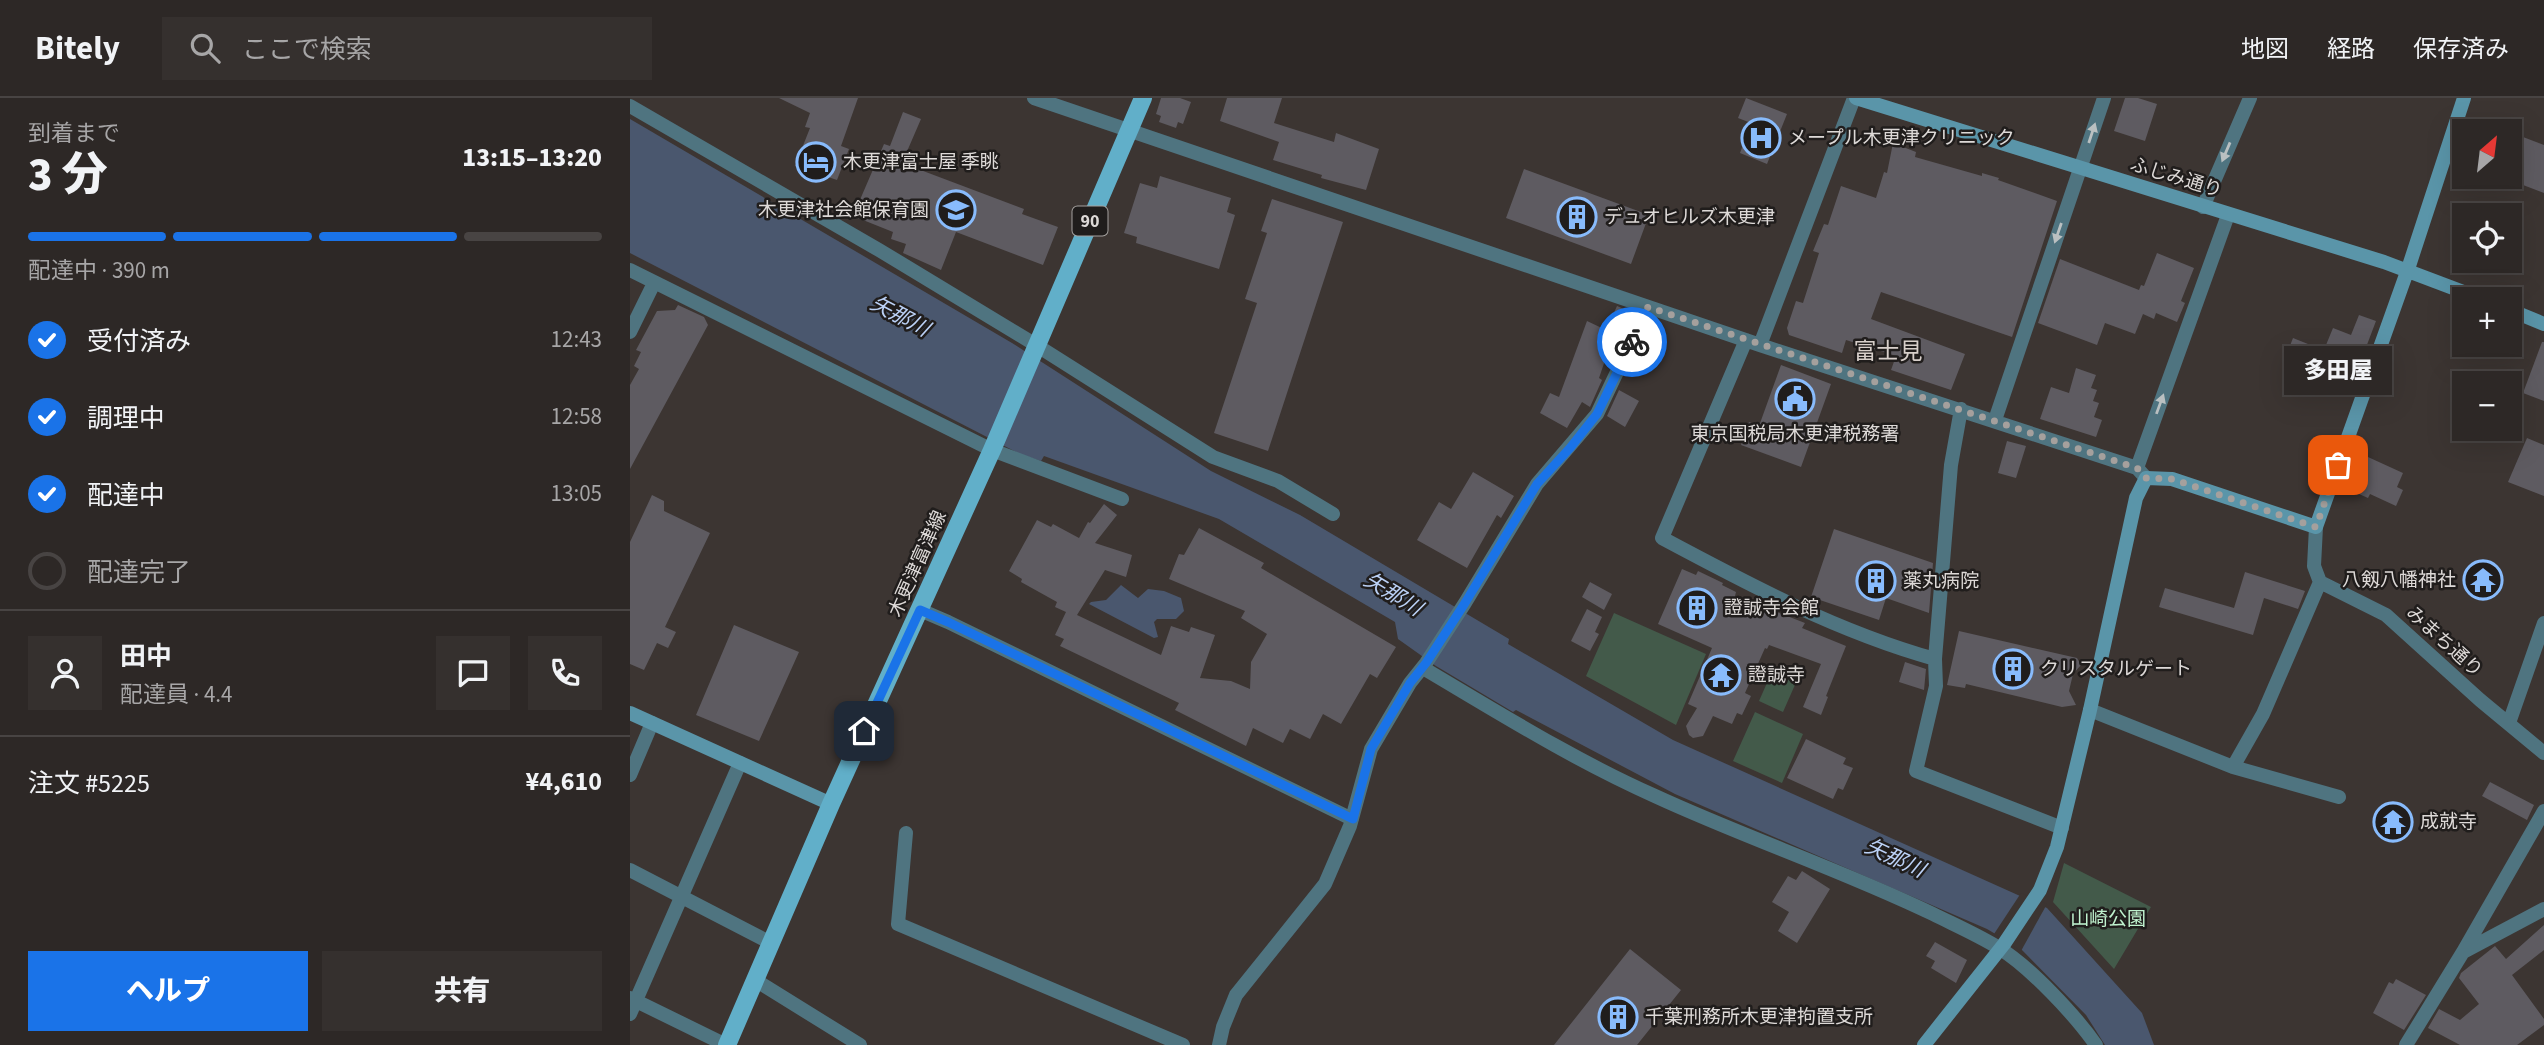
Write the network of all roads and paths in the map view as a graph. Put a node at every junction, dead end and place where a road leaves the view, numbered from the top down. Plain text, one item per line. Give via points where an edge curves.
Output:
1 (1034, 98) edge
2 (1143, 98) edge
3 (1855, 98) edge
4 (2104, 98) edge
5 (2250, 98) edge
6 (2464, 98) edge
7 (630, 106) edge
8 (1130, 130) junction
9 (2081, 168) junction
10 (2203, 207) junction
11 (2228, 215) junction
12 (2408, 269) junction
13 (630, 270) edge
14 (653, 283) junction
15 (2452, 287) edge
16 (1648, 307) junction
17 (2522, 315) edge
18 (2544, 324) edge
19 (630, 332) edge
20 (1753, 342) junction
21 (1036, 345) junction
22 (1961, 409) junction
23 (1995, 420) junction
24 (992, 450) junction
25 (2141, 473) junction
26 (1122, 499) dead end
27 (1333, 514) dead end
28 (2316, 527) junction
29 (2320, 582) junction
30 (920, 610) junction
31 (2544, 623) edge
32 (1935, 659) junction
33 (1425, 665) junction
34 (2090, 710) junction
35 (630, 713) edge
36 (652, 723) junction
37 (2509, 723) junction
38 (2544, 753) edge
39 (740, 763) junction
40 (2233, 767) junction
41 (630, 775) edge
42 (2339, 797) dead end
43 (831, 804) junction
44 (2544, 811) edge
45 (1353, 819) junction
46 (2062, 828) junction
47 (906, 833) dead end
48 (630, 870) edge
49 (682, 895) junction
50 (2544, 909) edge
51 (771, 943) junction
52 (2002, 946) junction
53 (2463, 952) junction
54 (755, 980) junction
55 (632, 1004) edge
56 (1223, 1043) edge
57 (726, 1045) edge
58 (860, 1045) edge
59 (1183, 1045) edge
60 (1924, 1045) edge
61 (2096, 1045) edge
62 (2406, 1045) edge

1 - 8 street
2 - 8 main road, 木更津富津線 / 90
3 - 9 street, ふじみ通り
3 - 20 street
9 -> 4 street
5 -> 10 street
6 - 12 street
7 - 21 street
8 - 16 street
8 - 21 main road, 木更津富津線 / 90
9 - 10 street, ふじみ通り
9 -> 23 street
10 - 11 street, ふじみ通り
11 - 12 street, ふじみ通り
25 -> 11 street
12 - 15 street, ふじみ通り
12 - 28 street
13 - 14 street
14 - 19 street
14 - 24 street
16 - 20 street
16 - 33 street via 1597,414 1537,484
17 - 18 street
20 - 22 street
20 - 32 street via 1662,538 1834,624
21 - 24 main road, 木更津富津線 / 90
21 - 27 street via 1213,457 1278,481
22 - 23 street
22 - 32 street via 1951,465
23 - 25 street
24 - 26 street
24 - 30 main road, 木更津富津線 / 90
25 - 28 street
25 - 34 street
28 - 29 street via 2314,566
29 - 37 street, みまち通り via 2386,615
29 - 40 street via 2263,714
30 - 43 main road, 木更津富津線 / 90
30 - 45 street
31 - 37 street
32 - 46 street via 1936,686 1916,771
33 - 45 street via 1371,749
33 - 52 street via 1621,780 1732,831 1894,895
34 - 40 street
34 - 46 street
35 - 36 street
36 - 39 street
36 - 41 street
37 - 38 street, みまち通り
39 - 43 street
39 - 49 street
40 - 42 street
43 - 51 main road, 木更津富津線 / 90
44 - 53 street
45 - 56 street via 1325,884 1236,995
46 - 52 street via 2040,890
47 - 59 street via 898,924
48 - 49 street
49 - 51 street
49 - 55 street
50 - 53 street
51 - 54 main road, 木更津富津線 / 90
52 - 60 street
52 - 61 street via 2080,1023
53 - 62 street
54 - 57 main road, 木更津富津線 / 90
54 - 58 street
55 - 57 street

